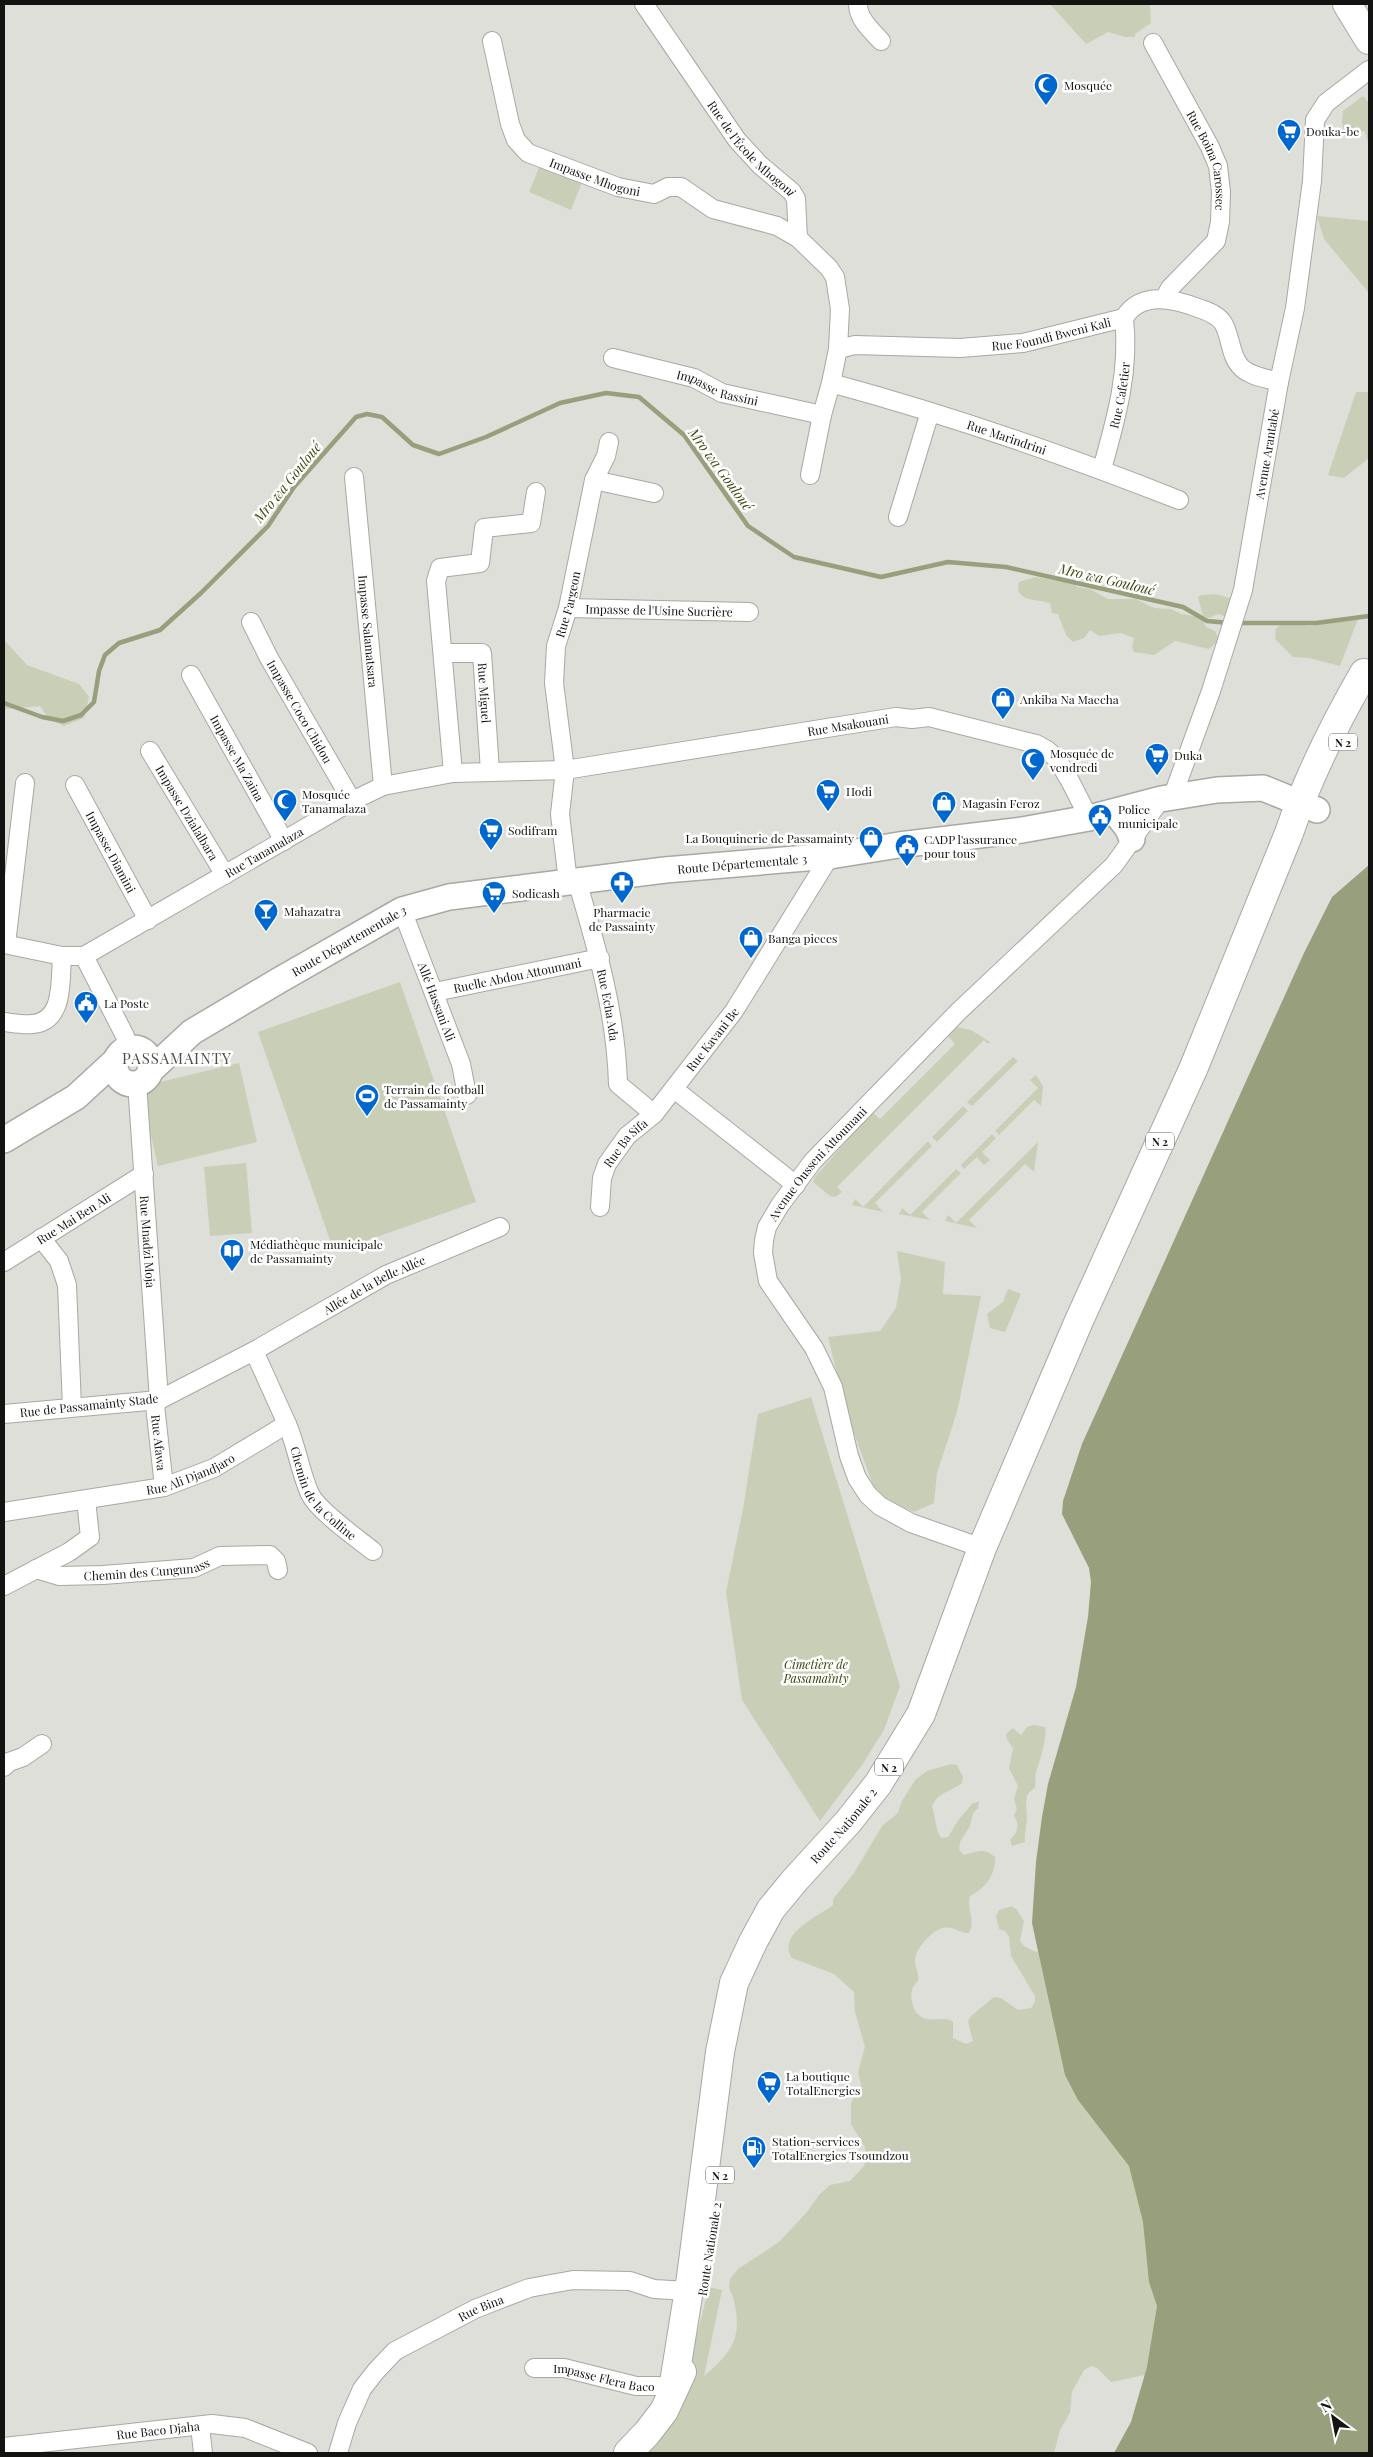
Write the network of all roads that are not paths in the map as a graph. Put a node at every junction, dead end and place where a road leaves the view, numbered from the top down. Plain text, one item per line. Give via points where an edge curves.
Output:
1 (644, 4) edge
2 (858, 4) edge
3 (1347, 4) edge
4 (1369, 40) edge
5 (492, 41) dead end
6 (881, 41) dead end
7 (1153, 43) dead end
8 (1369, 70) edge
9 (798, 238) junction
10 (1164, 299) junction
11 (1124, 318) junction
12 (838, 349) junction
13 (613, 358) dead end
14 (1279, 382) junction
15 (831, 383) junction
16 (930, 412) junction
17 (822, 415) junction
18 (608, 442) dead end
19 (1102, 469) junction
20 (810, 476) dead end
21 (354, 477) dead end
22 (594, 480) junction
23 (536, 492) dead end
24 (654, 493) dead end
25 (1179, 500) dead end
26 (898, 517) dead end
27 (568, 608) junction
28 (749, 612) dead end
29 (251, 622) dead end
30 (443, 653) junction
31 (1366, 664) edge
32 (191, 676) dead end
33 (150, 751) dead end
34 (565, 770) junction
35 (490, 771) junction
36 (453, 774) junction
37 (25, 782) dead end
38 (75, 785) dead end
39 (383, 786) junction
40 (1166, 798) junction
41 (352, 801) junction
42 (1308, 807) junction
43 (1115, 812) junction
44 (1089, 818) junction
45 (1132, 839) junction
46 (284, 841) junction
47 (830, 856) junction
48 (225, 875) junction
49 (573, 882) junction
50 (402, 910) junction
51 (148, 920) junction
52 (5, 944) edge
53 (62, 956) junction
54 (84, 956) junction
55 (600, 958) junction
56 (434, 992) junction
57 (4, 1022) edge
58 (132, 1065) junction
59 (674, 1089) junction
60 (467, 1095) dead end
61 (654, 1114) junction
62 (4, 1140) edge
63 (144, 1174) junction
64 (796, 1186) junction
65 (600, 1207) dead end
66 (500, 1227) dead end
67 (41, 1238) junction
68 (4, 1262) edge
69 (254, 1351) junction
70 (159, 1400) junction
71 (72, 1407) junction
72 (4, 1414) edge
73 (287, 1424) junction
74 (164, 1487) junction
75 (86, 1500) junction
76 (4, 1512) edge
77 (982, 1548) junction
78 (373, 1551) dead end
79 (36, 1569) junction
80 (278, 1570) dead end
81 (4, 1586) edge
82 (42, 1744) dead end
83 (4, 1767) edge
84 (746, 1956) junction
85 (708, 2156) junction
86 (714, 2216) junction
87 (689, 2291) junction
88 (534, 2368) dead end
89 (673, 2390) junction
90 (200, 2426) junction
91 (4, 2447) edge
92 (203, 2453) edge
93 (308, 2453) edge
94 (338, 2453) edge
95 (628, 2453) edge

1 - 9 street, Rue de l'École Mhogoni via 737,140 792,192 796,199
2 - 6 street via 858,12
3 - 4 main road
5 - 9 street, Impasse Mhogoni via 510,124 516,140 528,153 618,187 654,194 668,187 681,187 713,209 777,226
7 - 10 street, Rue Boina Carossec via 1210,147 1218,166 1221,192 1216,241 1170,288
8 - 14 street, Avenue Arantabé via 1326,103 1315,120 1312,181 1295,308
9 - 12 street via 835,277 840,309
10 - 11 street, Rue Foundi Bweni Kali via 1140,304 1129,310
10 - 14 street, Rue Foundi Bweni Kali via 1178,300 1214,315 1223,322 1238,364 1245,371
11 - 12 street, Rue Foundi Bweni Kali via 1023,343 960,348 855,345
11 - 19 street, Rue Cafetier via 1125,374
12 - 15 street
13 - 17 street, Impasse Rassini via 694,378 722,393
14 - 40 street, Avenue Arantabé via 1243,590 1222,659
15 - 16 street, Rue Marindrini
15 - 17 street
16 - 19 street, Rue Marindrini
16 - 26 street
17 - 20 street
18 - 22 street, Rue Fargeon via 606,456
19 - 25 street, Rue Marindrini
21 - 39 street, Impasse Salamatsara
22 - 24 street
22 - 27 street, Rue Fargeon
23 - 30 street via 531,523 484,528 480,563 440,568 436,581
27 - 28 street, Impasse de l'Usine Sucrière
27 - 34 street, Rue Fargeon via 556,646 554,683
29 - 41 street, Impasse Coco Chidou
30 - 35 street, Rue Miguel via 482,653
30 - 36 street
31 - 42 main road, N 2 via 1332,729
32 - 46 street, Impasse Ma Zaina
33 - 48 street, Impasse Dzialalbara
34 - 35 street, Rue Tanamalaza
34 - 44 street, Rue Msakouani via 896,717 929,717 1036,744 1047,750 1057,759
34 - 49 street, Rue Fargeon via 560,814
35 - 36 street, Rue Tanamalaza
36 - 39 street, Rue Tanamalaza
37 - 52 street
38 - 51 street, Impasse Diamini
39 - 41 street, Rue Tanamalaza
40 - 42 main road, Route Départementale 3 via 1256,788 1272,791
40 - 43 main road, Route Départementale 3
40 - 45 street, Avenue Ousseni Attoumani
41 - 46 street, Rue Tanamalaza
42 - 77 main road, N 2 via 1286,883 1251,928 1194,1067 1078,1323
43 - 44 main road, Route Départementale 3
43 - 45 main road
44 - 47 main road, Route Départementale 3
45 - 64 street, Avenue Ousseni Attoumani via 1114,865 948,1022 812,1161
46 - 48 street, Rue Tanamalaza
47 - 49 main road, Route Départementale 3 via 665,870
47 - 59 street, Rue Kavani Be via 748,991
48 - 51 street, Rue Tanamalaza
49 - 50 main road, Route Départementale 3 via 449,897
49 - 55 street, Rue Echa Ada
50 - 56 street, Allé Hassani Ali
50 - 58 main road, Route Départementale 3
51 - 54 street, Rue Tanamalaza
52 - 53 street, Rue Tanamalaza
53 - 54 street, Rue Tanamalaza
53 - 57 street via 54,1012 46,1020 33,1024
54 - 58 street, Rue Mnadzi Moja via 125,1036
55 - 56 street, Ruelle Abdou Attoumani
55 - 61 street, Rue Echa Ada via 617,1048 618,1084
56 - 60 street, Allé Hassani Ali via 461,1064
58 - 62 main road, Route Départementale 3
58 - 63 street, Rue Mnadzi Moja
59 - 61 street, Rue Ba Sifa
59 - 64 street
61 - 65 street, Rue Ba Sifa via 627,1136 607,1164 602,1178
63 - 67 street, Rue Mai Ben Ali
63 - 70 street, Rue Mnadzi Moja
64 - 77 street, Avenue Ousseni Attoumani via 767,1228 762,1252 768,1281 814,1348 833,1387 857,1478 868,1495 900,1517
66 - 69 street, Allée de la Belle Allée via 386,1275
67 - 68 street, Rue Mai Ben Ali
67 - 71 street via 59,1261 67,1285
69 - 70 street, Rue de Passamainty Stade
69 - 73 street
70 - 71 street, Rue de Passamainty Stade
70 - 74 street, Rue Afawa via 155,1405
71 - 72 street, Rue de Passamainty Stade
73 - 74 street, Rue Ali Djandjaro via 214,1468
73 - 78 street, Chemin de la Colline via 311,1495
74 - 75 street, Rue Ali Djandjaro
75 - 76 street, Rue Ali Djandjaro
75 - 79 street via 90,1537 70,1552
77 - 84 main road, Route Nationale 2 / N 2 via 913,1730 878,1784 848,1822 778,1900
79 - 80 street, Chemin des Cungunass via 59,1576 103,1575 194,1568 220,1556 270,1555
79 - 81 street
82 - 83 street
84 - 85 main road, Route Nationale 2 / N 2 via 734,1984 720,2052
84 - 86 main road, Route Nationale 2 / N 2
85 - 86 main road, N 2
85 - 87 main road, Route Nationale 2 / N 2
86 - 89 main road, Route Nationale 2 / N 2 via 695,2327 686,2363
87 - 89 main road, Route Nationale 2 / N 2
87 - 94 street, Rue Bina via 654,2289 630,2281 573,2280 523,2290 476,2309 395,2351 382,2364 362,2389
88 - 89 street, Impasse Flera Baco via 564,2368 636,2386
89 - 95 main road, Route Nationale 2 / N 2 via 655,2423
90 - 91 street, Rue Baco Djaha
90 - 92 street
90 - 93 street, Rue Baco Djaha via 212,2424 245,2428

